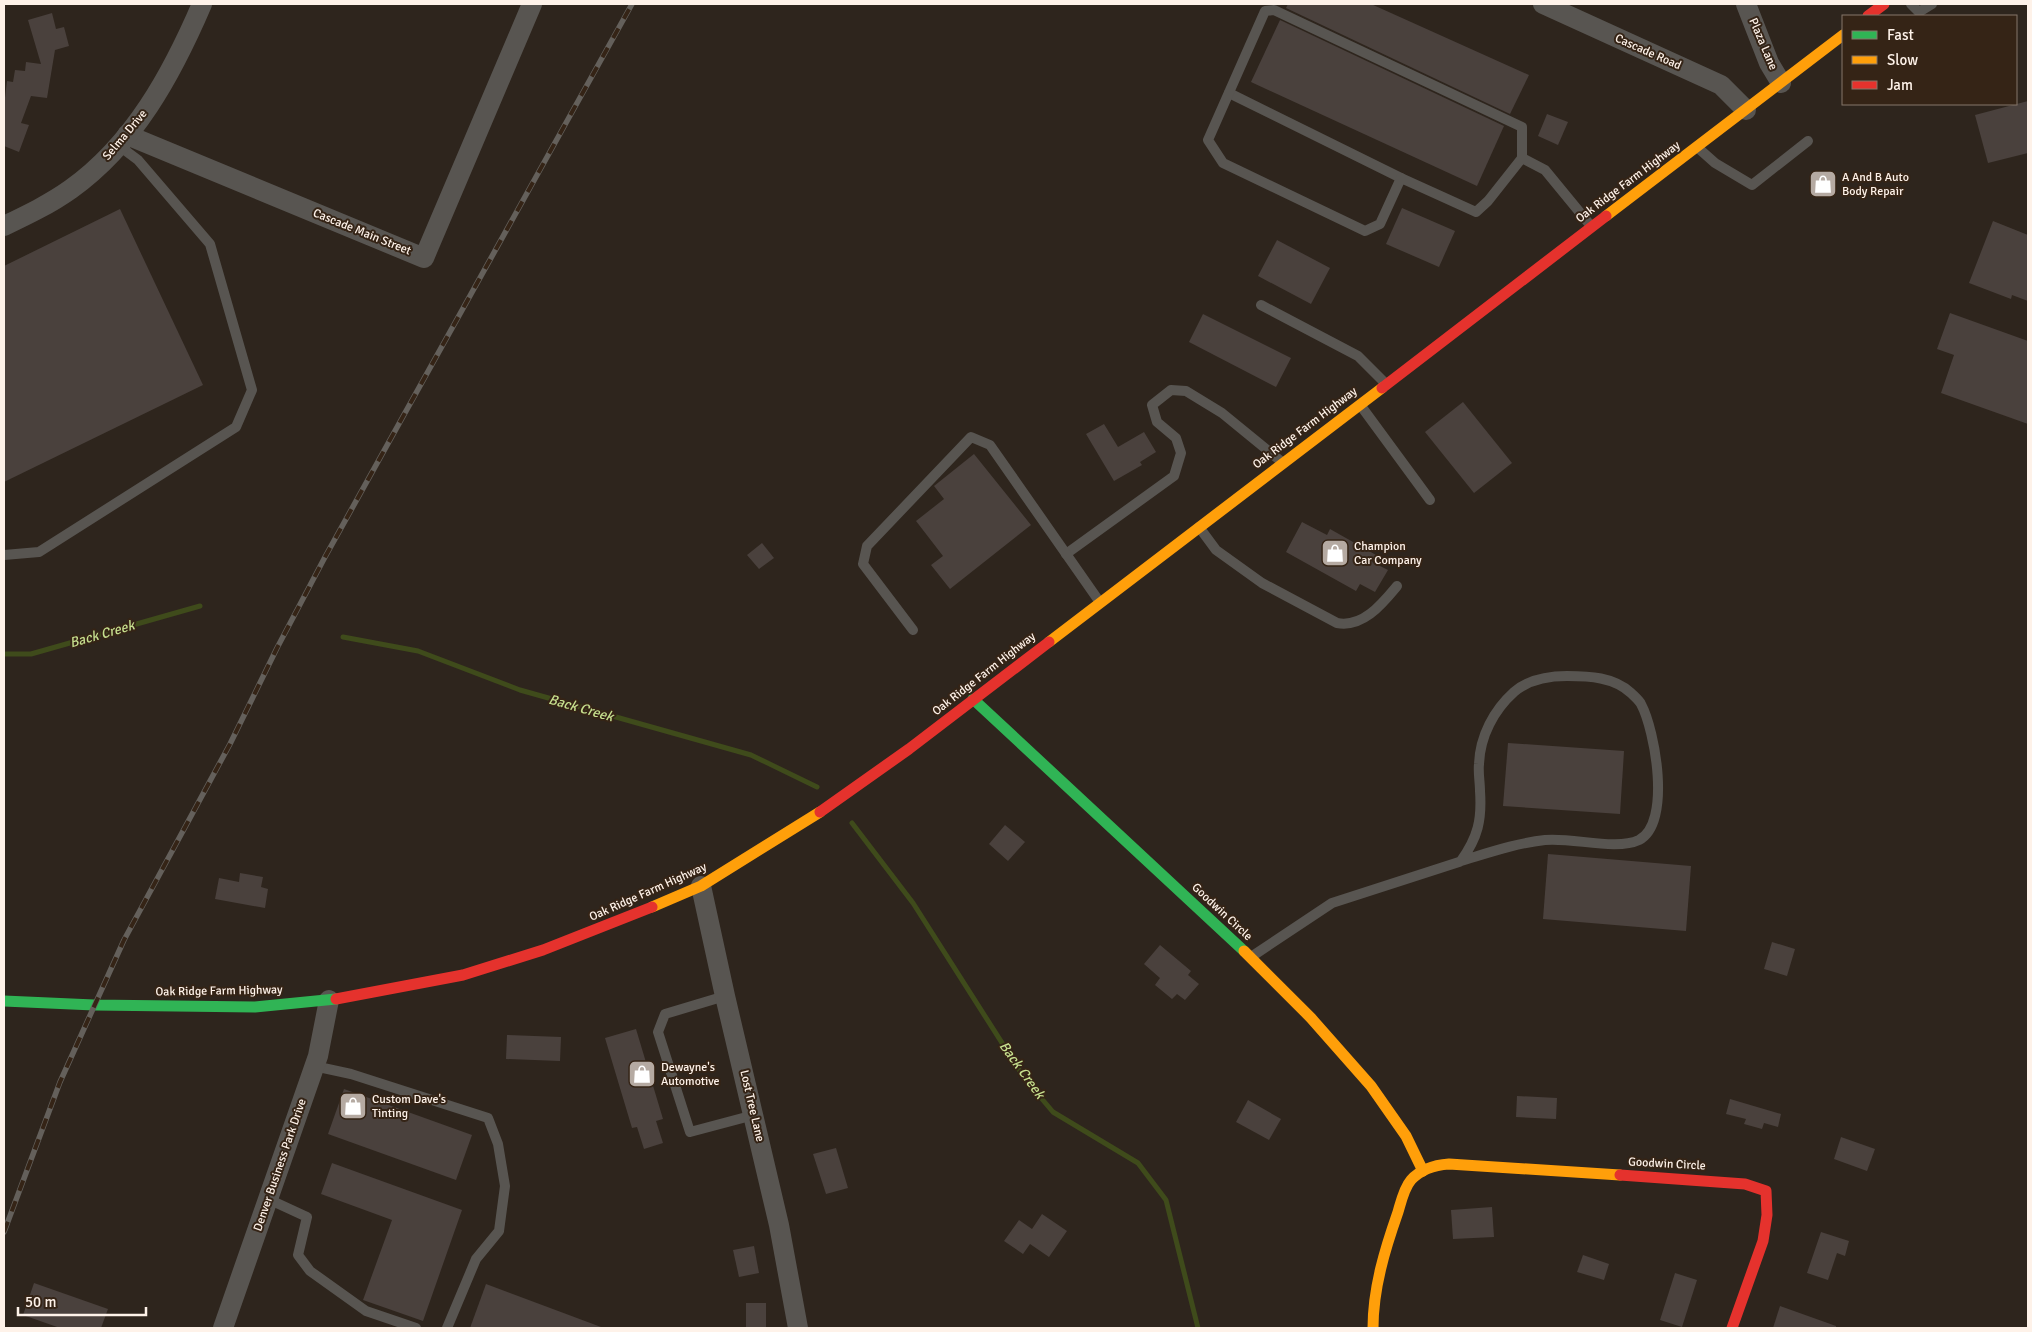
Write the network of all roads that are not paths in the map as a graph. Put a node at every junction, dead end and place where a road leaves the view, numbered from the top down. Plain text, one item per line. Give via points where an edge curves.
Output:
1 (202, 4) edge
2 (532, 4) edge
3 (1543, 4) edge
4 (1746, 4) edge
5 (1884, 4) edge
6 (1911, 4) edge
7 (1932, 4) edge
8 (1869, 15) edge
9 (1842, 36) edge
10 (1781, 82) junction
11 (1229, 93) junction
12 (1746, 110) junction
13 (123, 140) junction
14 (1808, 141) dead end
15 (1697, 147) junction
16 (1522, 158) junction
17 (1401, 178) junction
18 (4, 226) edge
19 (1592, 227) junction
20 (1261, 304) dead end
21 (1386, 384) junction
22 (1359, 404) junction
23 (1282, 462) junction
24 (1430, 500) dead end
25 (1199, 526) junction
26 (1066, 554) junction
27 (4, 555) edge
28 (1397, 586) dead end
29 (1099, 602) junction
30 (913, 630) dead end
31 (973, 699) junction
32 (1461, 861) junction
33 (702, 886) junction
34 (1251, 958) junction
35 (725, 996) junction
36 (329, 1000) junction
37 (4, 1001) edge
38 (314, 1066) junction
39 (754, 1115) junction
40 (1423, 1171) junction
41 (268, 1199) junction
42 (223, 1328) edge
43 (416, 1328) edge
44 (447, 1328) edge
45 (798, 1328) edge
46 (1373, 1328) edge
47 (1732, 1328) edge

1 - 13 street, Selma Drive via 165,81
2 - 13 street, Cascade Main Street via 424,258
3 - 12 street, Cascade Road via 1721,85
4 - 10 street, Plaza Lane via 1769,63
5 - 8 main road
6 - 7 lane via 1919,12
9 - 10 main road, Oak Ridge Farm Highway
10 - 12 main road, Oak Ridge Farm Highway
11 - 16 lane via 1265,11 1274,10 1522,127
11 - 17 lane
11 - 17 lane via 1208,140 1223,163 1365,231 1380,224
12 - 15 main road, Oak Ridge Farm Highway
13 - 18 street, Selma Drive via 71,189
13 - 27 lane via 210,244 252,390 236,427 39,552
14 - 15 lane via 1752,185 1715,163
15 - 19 main road, Oak Ridge Farm Highway
16 - 17 lane via 1476,212
16 - 19 lane via 1544,170
19 - 21 main road, Oak Ridge Farm Highway
20 - 21 lane via 1358,356
21 - 22 main road, Oak Ridge Farm Highway
22 - 23 main road, Oak Ridge Farm Highway
22 - 24 lane
23 - 25 main road, Oak Ridge Farm Highway
23 - 26 lane via 1222,413 1186,390 1171,390 1152,404 1158,422 1176,438 1181,453 1174,476
25 - 28 lane via 1216,550 1262,583 1337,623 1346,625 1364,618 1382,605
25 - 29 main road, Oak Ridge Farm Highway
26 - 29 lane
26 - 30 lane via 990,445 971,437 867,546 864,564
29 - 31 main road, Oak Ridge Farm Highway
31 - 33 main road, Oak Ridge Farm Highway via 804,823
31 - 34 main road, Goodwin Circle
32 - 32 lane via 1546,840 1628,844 1641,839 1650,830 1658,806 1656,756 1641,704 1630,692 1616,683 1590,676 1556,676 1526,682 1514,692 1495,713 1484,735 1479,764 1481,818 1473,845
32 - 34 lane via 1332,903
33 - 35 street, Lost Tree Lane
33 - 36 main road, Oak Ridge Farm Highway via 543,950 463,975
34 - 40 main road, Goodwin Circle via 1311,1018 1371,1086 1406,1136
35 - 39 street, Lost Tree Lane
35 - 39 lane via 665,1014 658,1032 690,1132
36 - 37 main road, Oak Ridge Farm Highway via 255,1007
36 - 38 street, Denver Business Park Drive
38 - 41 street, Denver Business Park Drive
38 - 44 lane via 350,1074 488,1118 498,1144 505,1186 499,1231 476,1259
39 - 45 street, Lost Tree Lane
40 - 46 main road via 1404,1193 1382,1258
40 - 47 main road, Goodwin Circle via 1435,1165 1458,1165 1713,1181 1745,1184 1766,1191 1767,1215 1762,1241
41 - 42 street, Denver Business Park Drive
41 - 43 lane via 307,1217 298,1255 310,1271 366,1311

